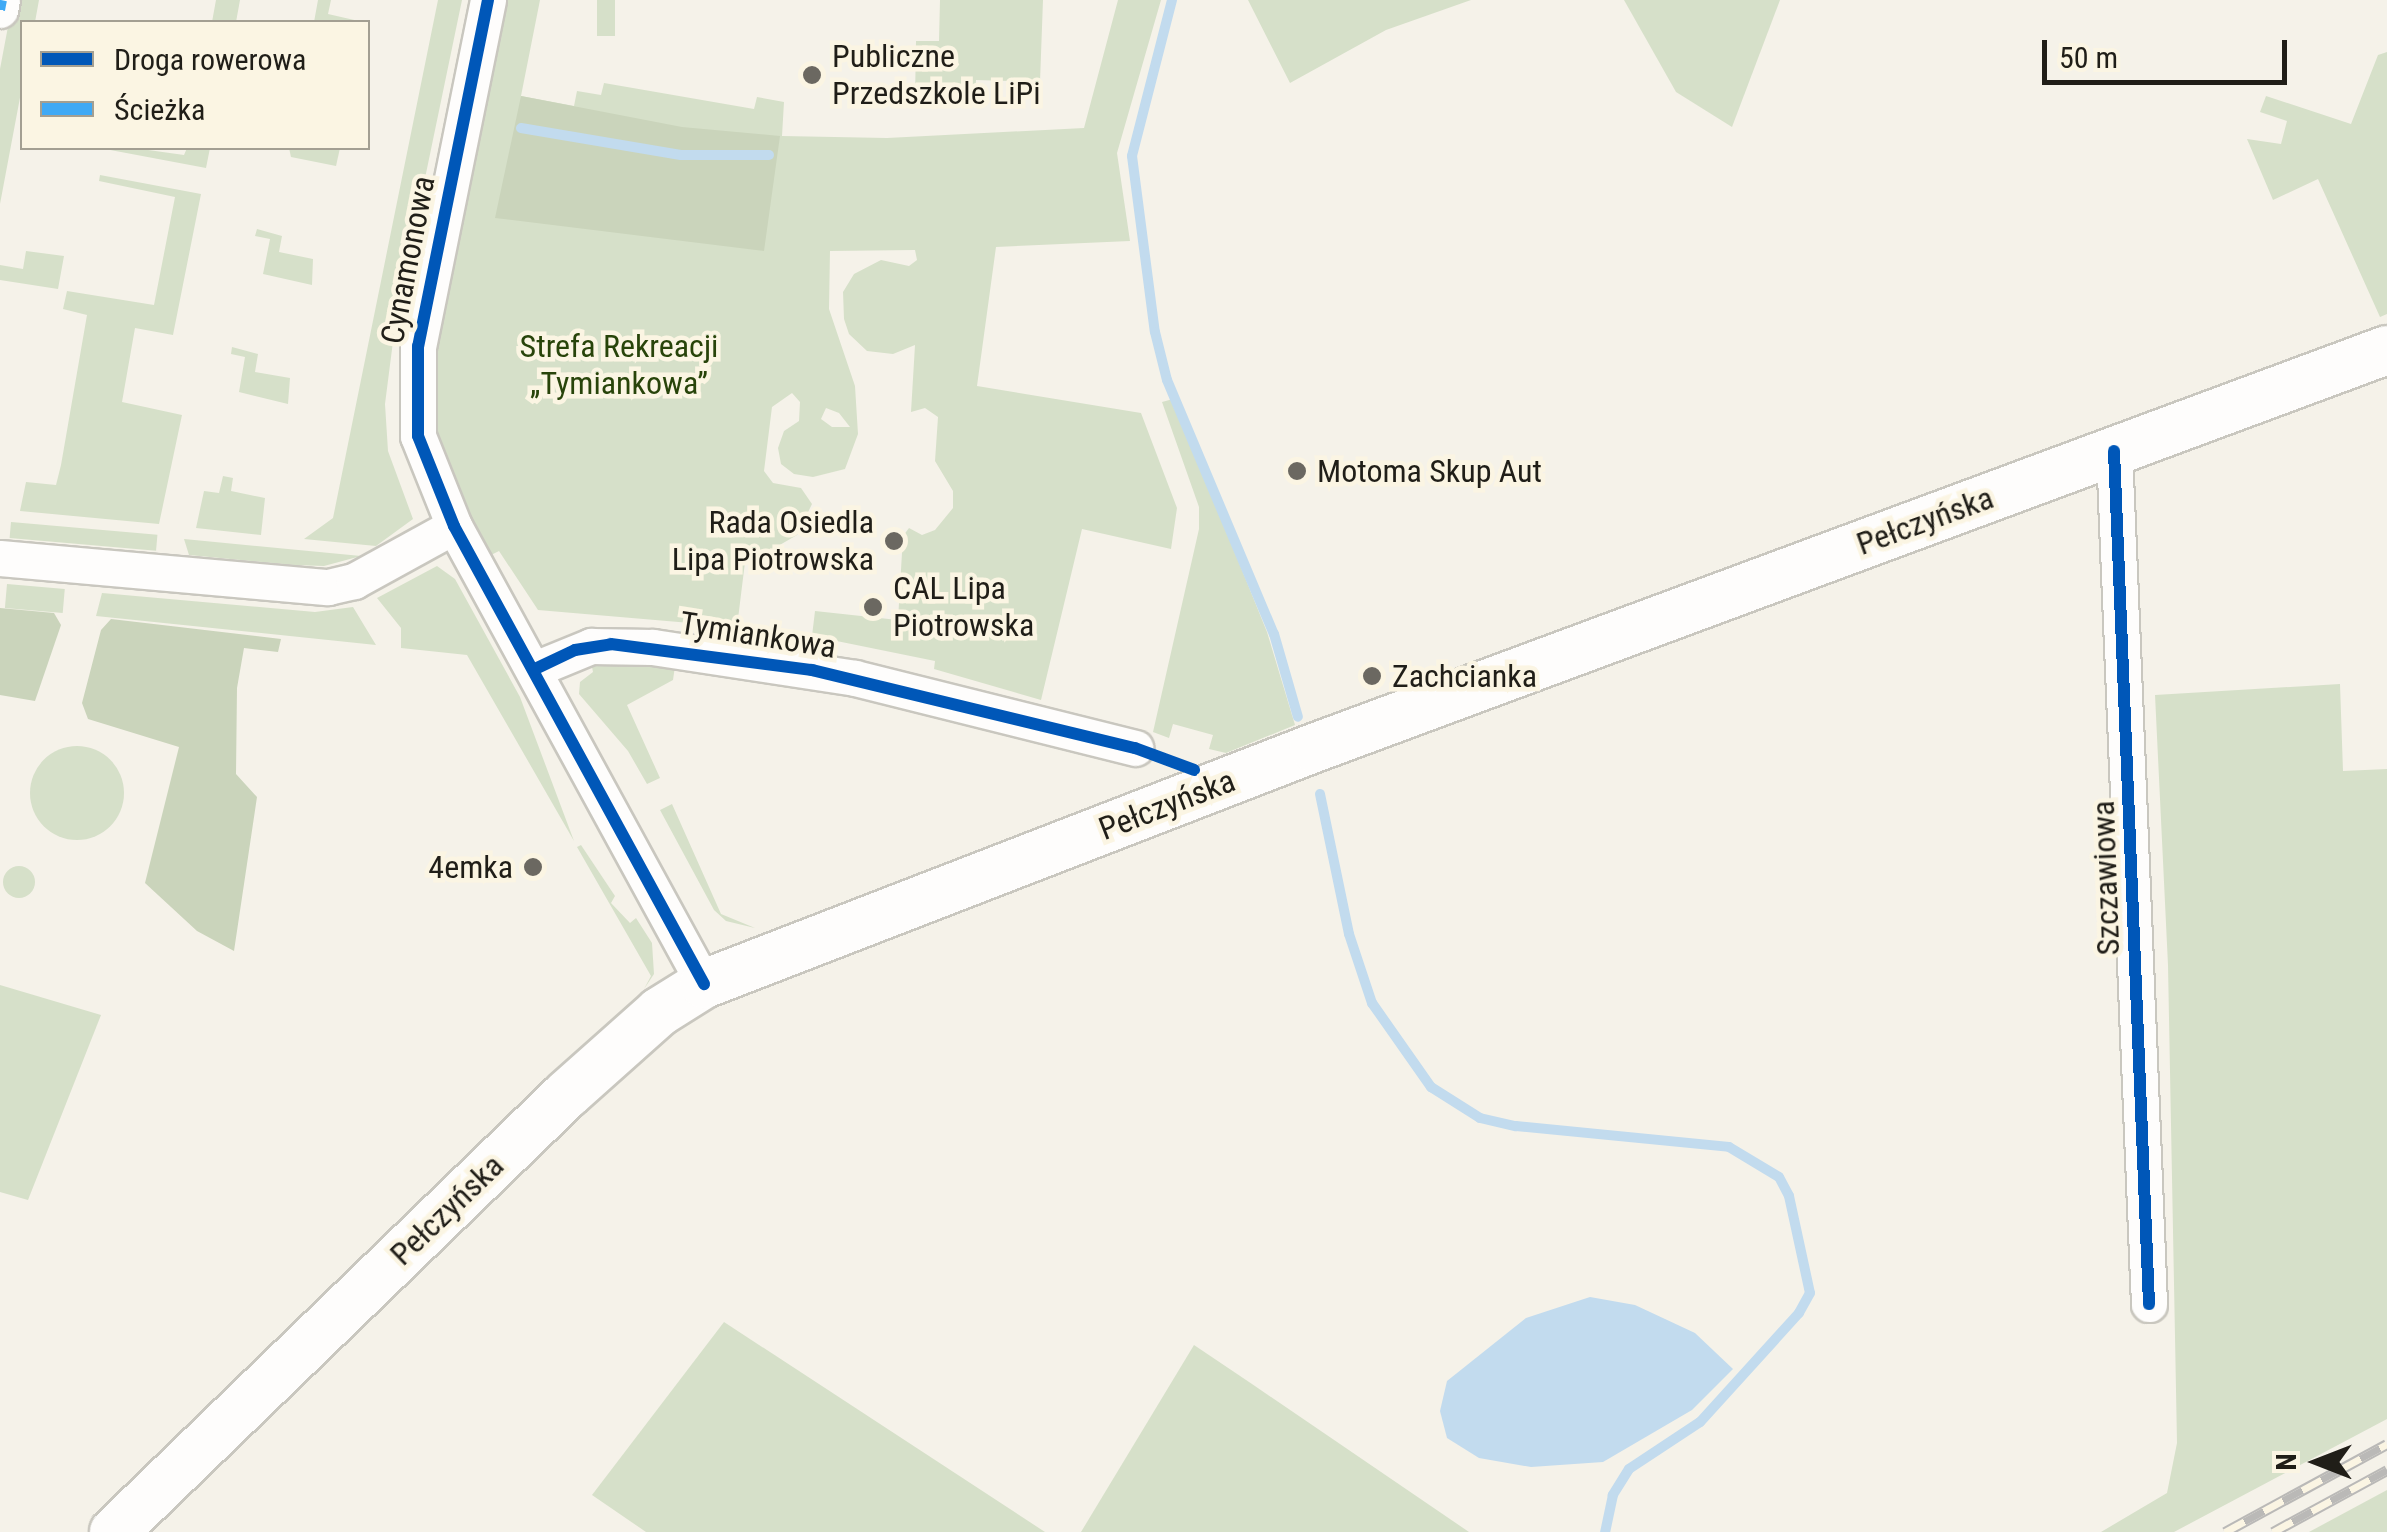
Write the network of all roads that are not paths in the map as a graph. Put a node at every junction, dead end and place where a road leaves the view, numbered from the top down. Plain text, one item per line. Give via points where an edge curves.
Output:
1 (2, 0) edge
2 (488, 0) edge
3 (0, 10) edge
4 (2387, 350) edge
5 (2114, 451) junction
6 (454, 526) junction
7 (0, 558) edge
8 (534, 669) junction
9 (1135, 748) dead end
10 (704, 984) junction
11 (2149, 1304) dead end
12 (114, 1532) edge

1 - 3 street
2 - 6 street, Cynamonowa via 414,384 423,454
4 - 5 main road, Pełczyńska
5 - 10 main road, Pełczyńska
5 - 11 street, Szczawiowa
6 - 7 street via 354,581 328,587
6 - 8 street
8 - 9 street, Tymiankowa via 591,646 653,647 855,678
8 - 10 street
10 - 12 main road, Pełczyńska via 659,1012 566,1095

